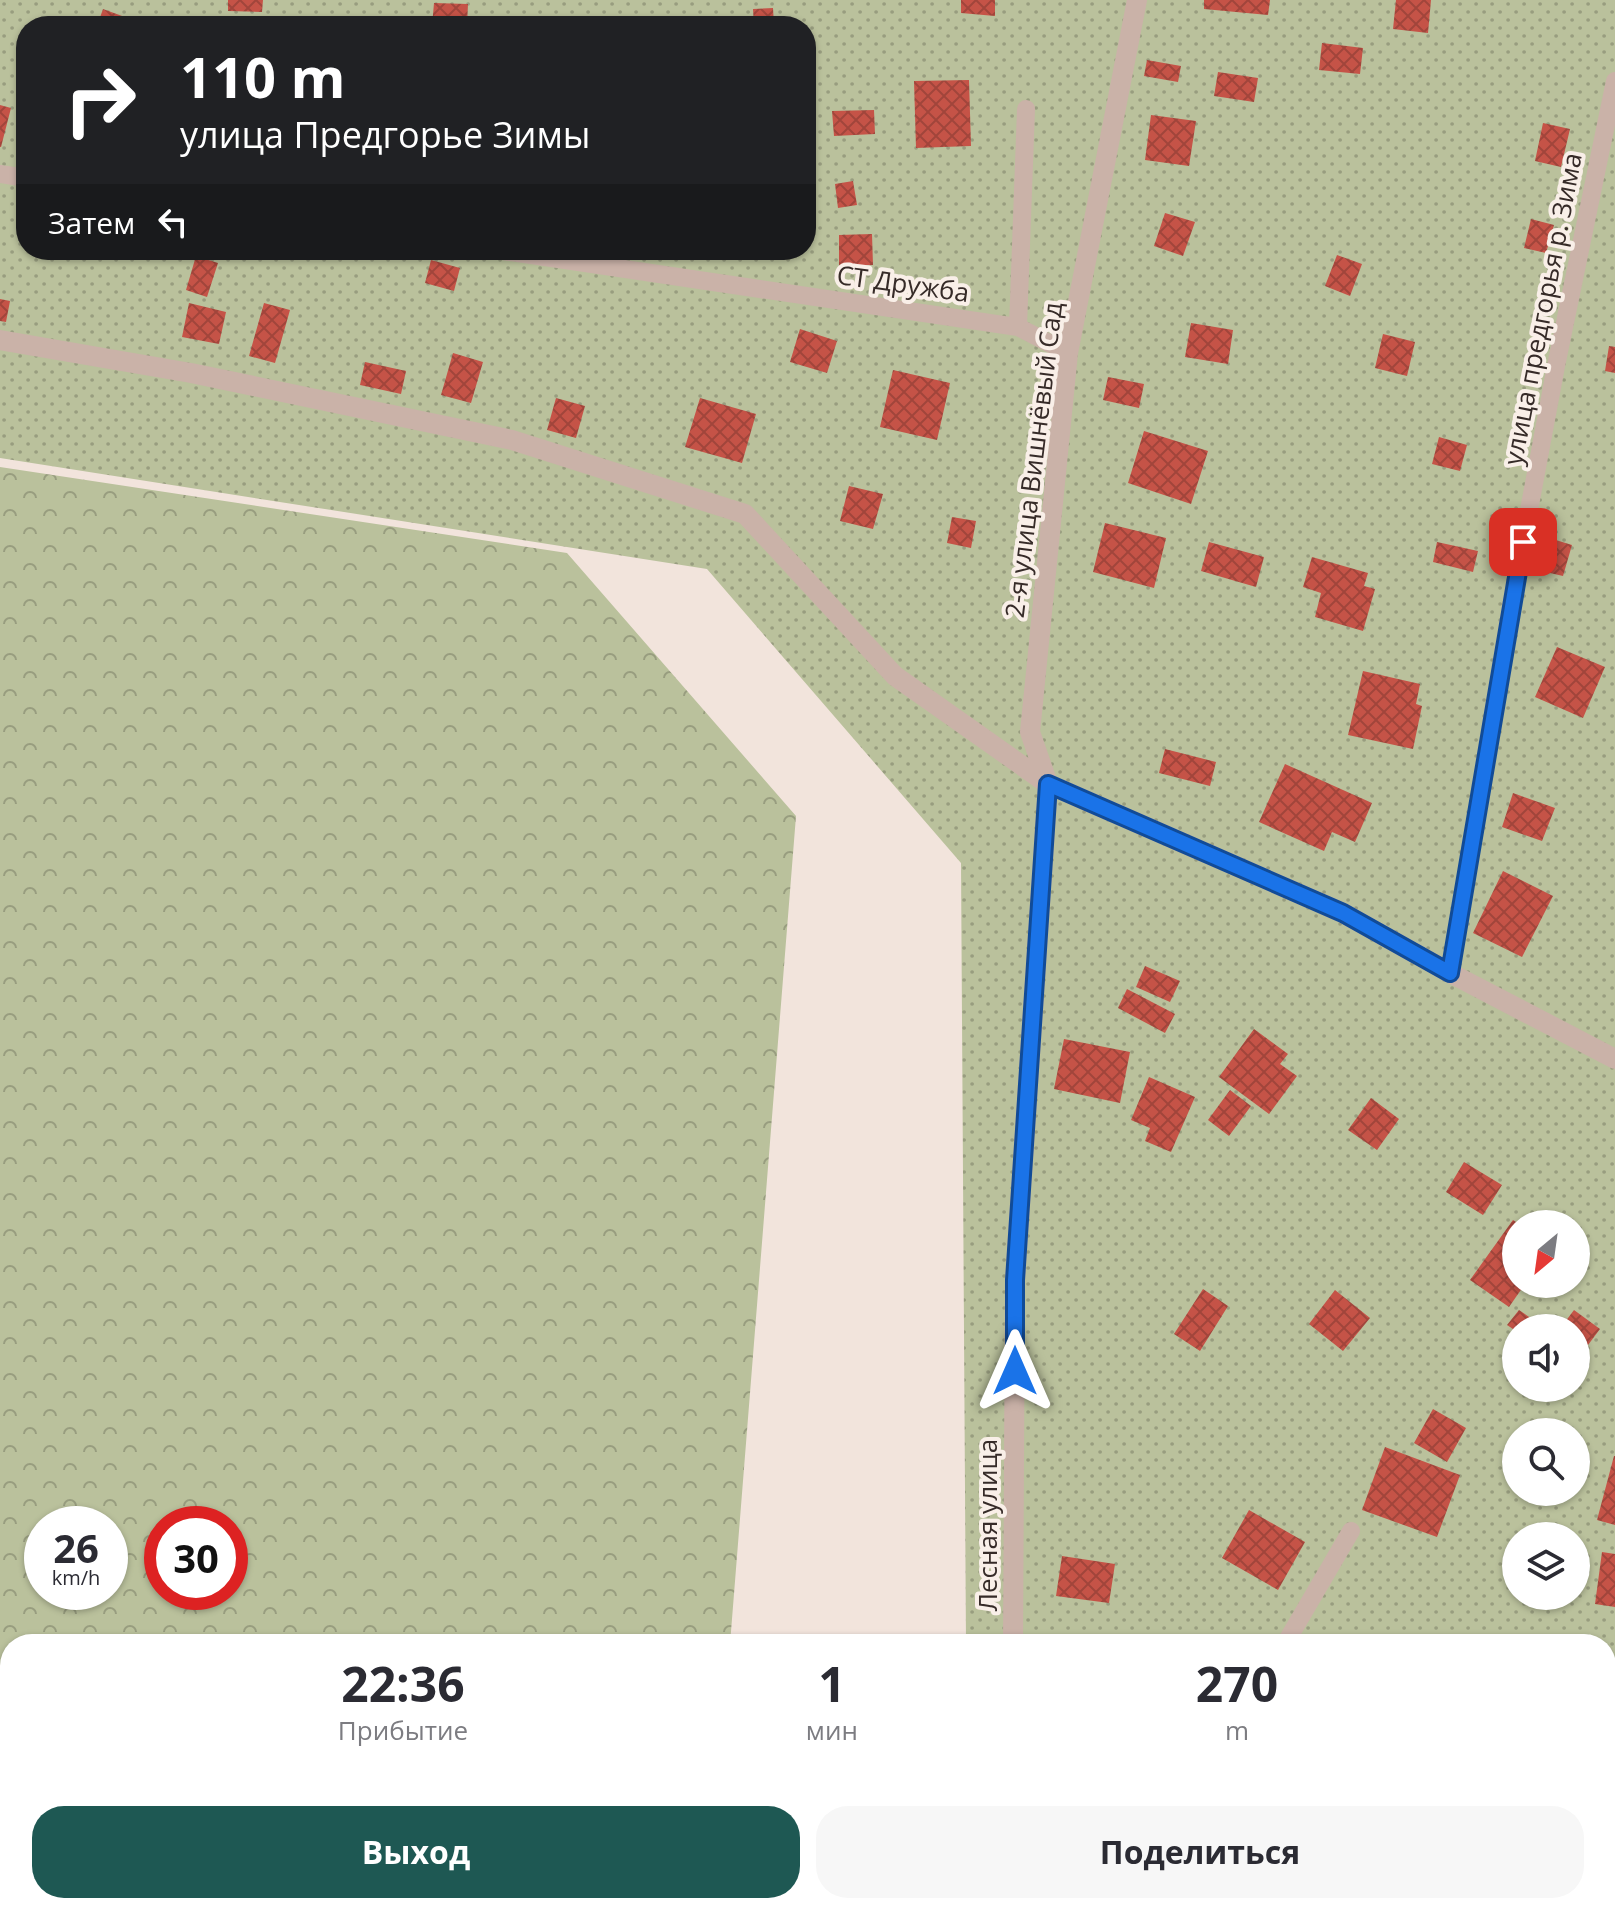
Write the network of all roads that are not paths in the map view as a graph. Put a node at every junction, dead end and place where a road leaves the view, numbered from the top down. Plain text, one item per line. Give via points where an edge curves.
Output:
1 (1137, 0) edge
2 (1615, 81) edge
3 (1026, 109) dead end
4 (564, 260) edge
5 (1018, 327) junction
6 (0, 340) edge
7 (1068, 353) junction
8 (1048, 784) junction
9 (1450, 973) junction
10 (1615, 1059) edge
11 (1351, 1531) dead end
12 (1013, 1634) edge
13 (1291, 1634) edge

1 - 7 street, 2-я улица Вишнёвый Сад
2 - 9 lane, улица предгорья р. Зима via 1518,570
3 - 5 lane
4 - 5 lane, СТ Дружба
5 - 7 lane, СТ Дружба
6 - 8 street via 206,376 512,440 745,514 895,676
7 - 8 street, 2-я улица Вишнёвый Сад via 1030,732
8 - 9 street via 1343,913
8 - 12 street, Лесная улица via 1015,1280
9 - 10 street
11 - 13 lane

